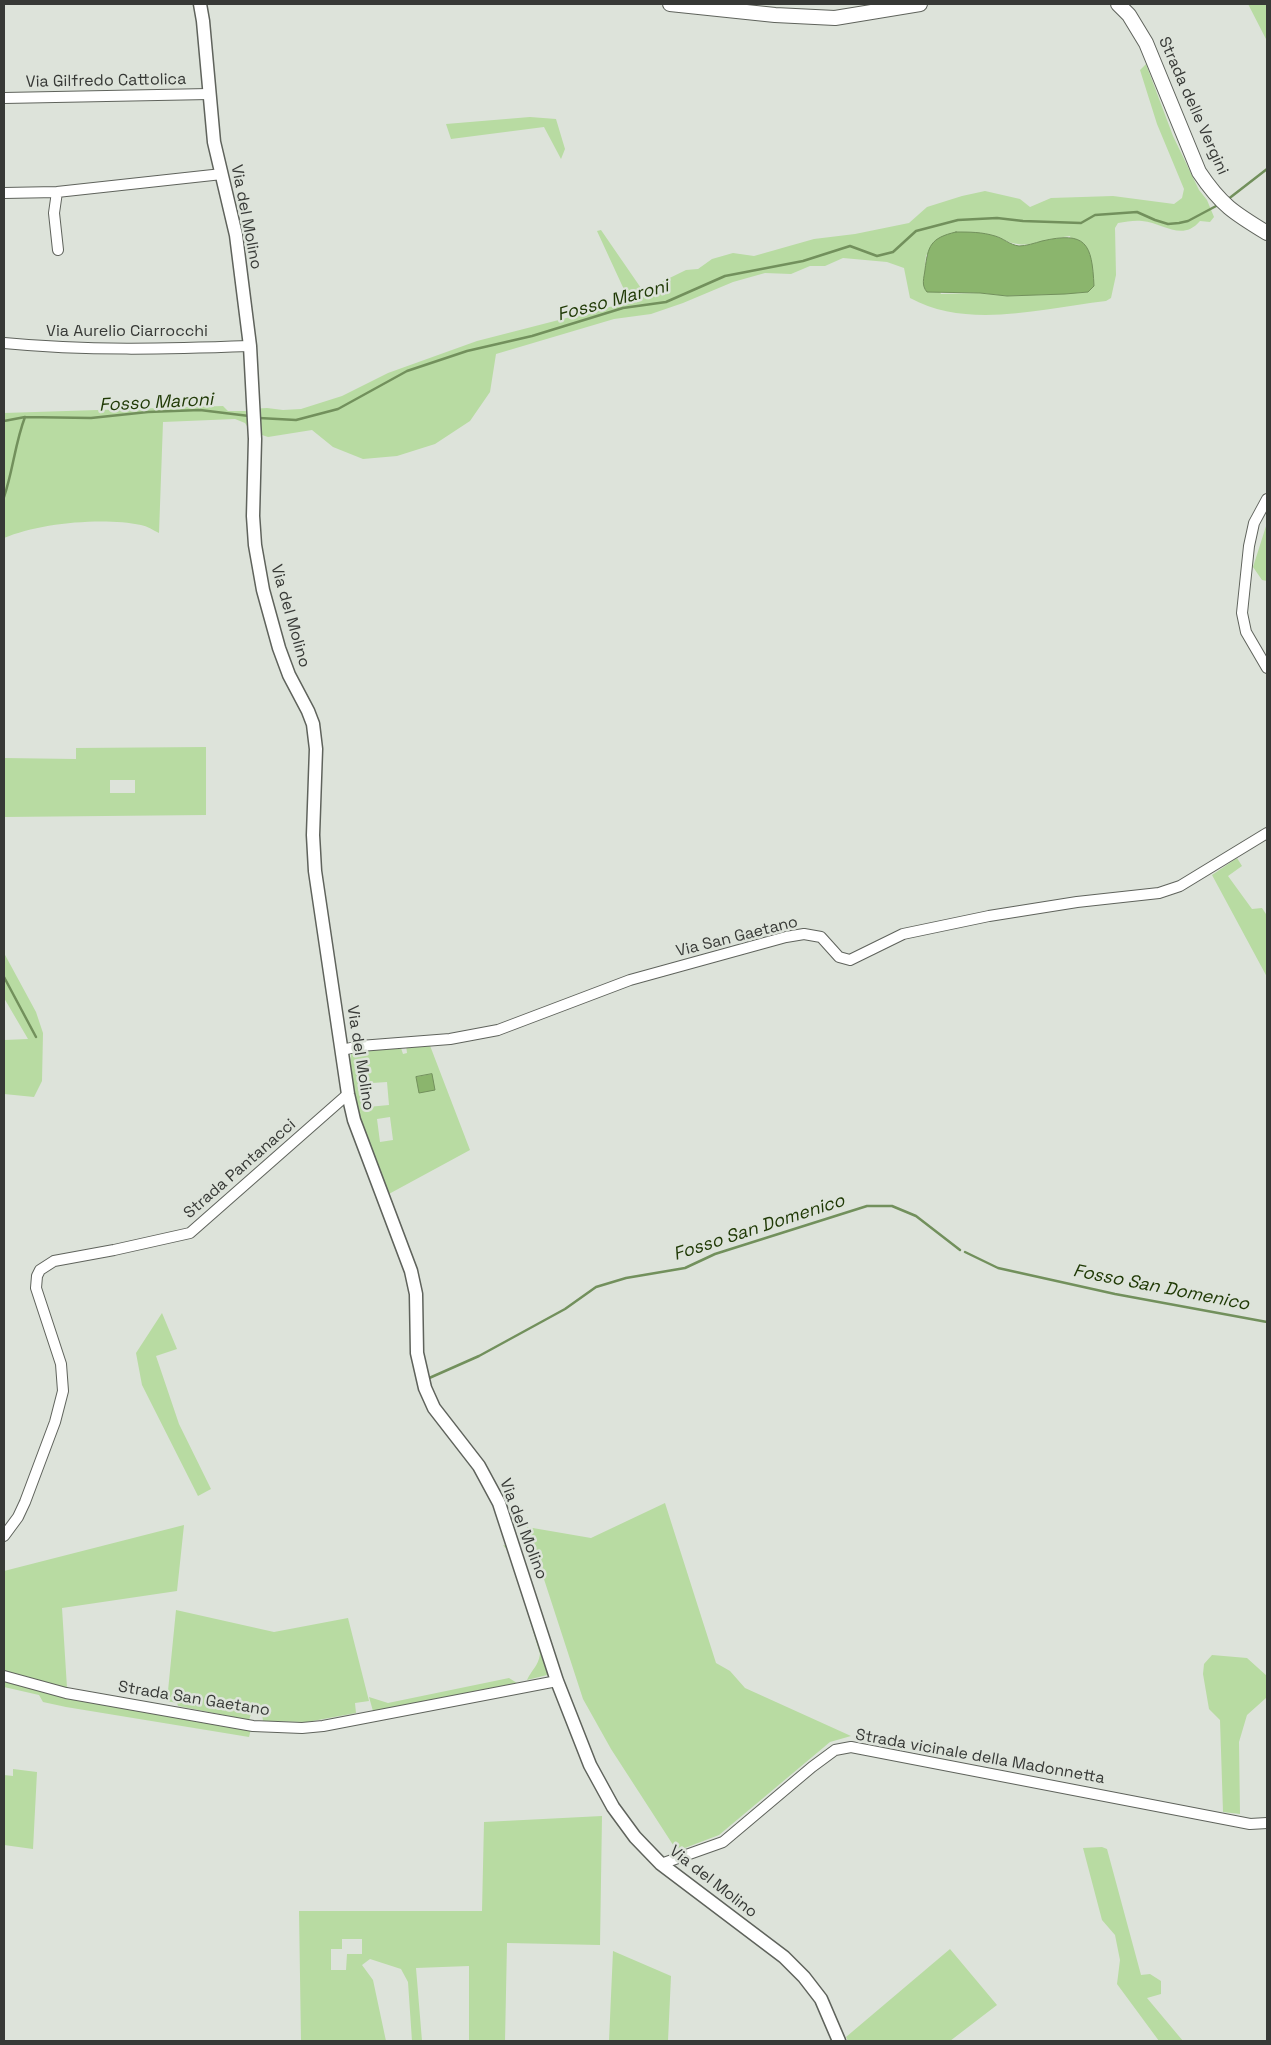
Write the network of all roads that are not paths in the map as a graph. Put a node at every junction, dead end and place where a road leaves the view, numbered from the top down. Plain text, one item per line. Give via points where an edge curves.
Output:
1 (200, 4) edge
2 (670, 4) edge
3 (920, 4) edge
4 (1118, 4) edge
5 (208, 94) junction
6 (4, 98) edge
7 (222, 174) junction
8 (57, 192) junction
9 (4, 193) edge
10 (1267, 233) edge
11 (58, 250) dead end
12 (4, 343) edge
13 (250, 346) junction
14 (1267, 499) edge
15 (1267, 668) edge
16 (1267, 833) edge
17 (342, 1050) junction
18 (348, 1094) junction
19 (4, 1536) edge
20 (4, 1676) edge
21 (557, 1681) junction
22 (1267, 1823) edge
23 (661, 1864) junction
24 (839, 2041) edge

1 - 5 street, Via del Molino
2 - 3 main road via 835,18
4 - 10 main road, Strada delle Vergini via 1129,15 1146,44 1199,172 1228,208
5 - 6 street, Via Gilfredo Cattolica
5 - 7 street, Via del Molino
7 - 8 street
7 - 13 street, Via del Molino via 236,235
8 - 9 street
8 - 11 street via 54,213
12 - 13 street, Via Aurelio Ciarrocchi via 96,350
13 - 17 street, Via del Molino via 255,439 253,516 258,567 289,675 308,711 314,734 315,871
14 - 15 street via 1254,523 1242,614 1246,632
16 - 17 street, Via San Gaetano via 1180,886 1159,893 994,915 903,934 850,960 839,957 820,937 804,934 786,937 630,980 498,1030 458,1038
17 - 18 street, Via del Molino
18 - 19 street, Strada Pantanacci via 190,1233 54,1261 40,1270 36,1288 59,1357 63,1391 25,1502
18 - 21 street, Via del Molino via 354,1120 411,1271 416,1294 417,1353 425,1388 434,1408 490,1483
20 - 21 street, Strada San Gaetano via 66,1693 253,1726 302,1728
21 - 23 street, Via del Molino via 590,1765 613,1807
22 - 23 street, Strada vicinale della Madonnetta via 1250,1824 851,1747 836,1750 812,1767 723,1842
23 - 24 street, Via del Molino via 784,1957 821,1999

